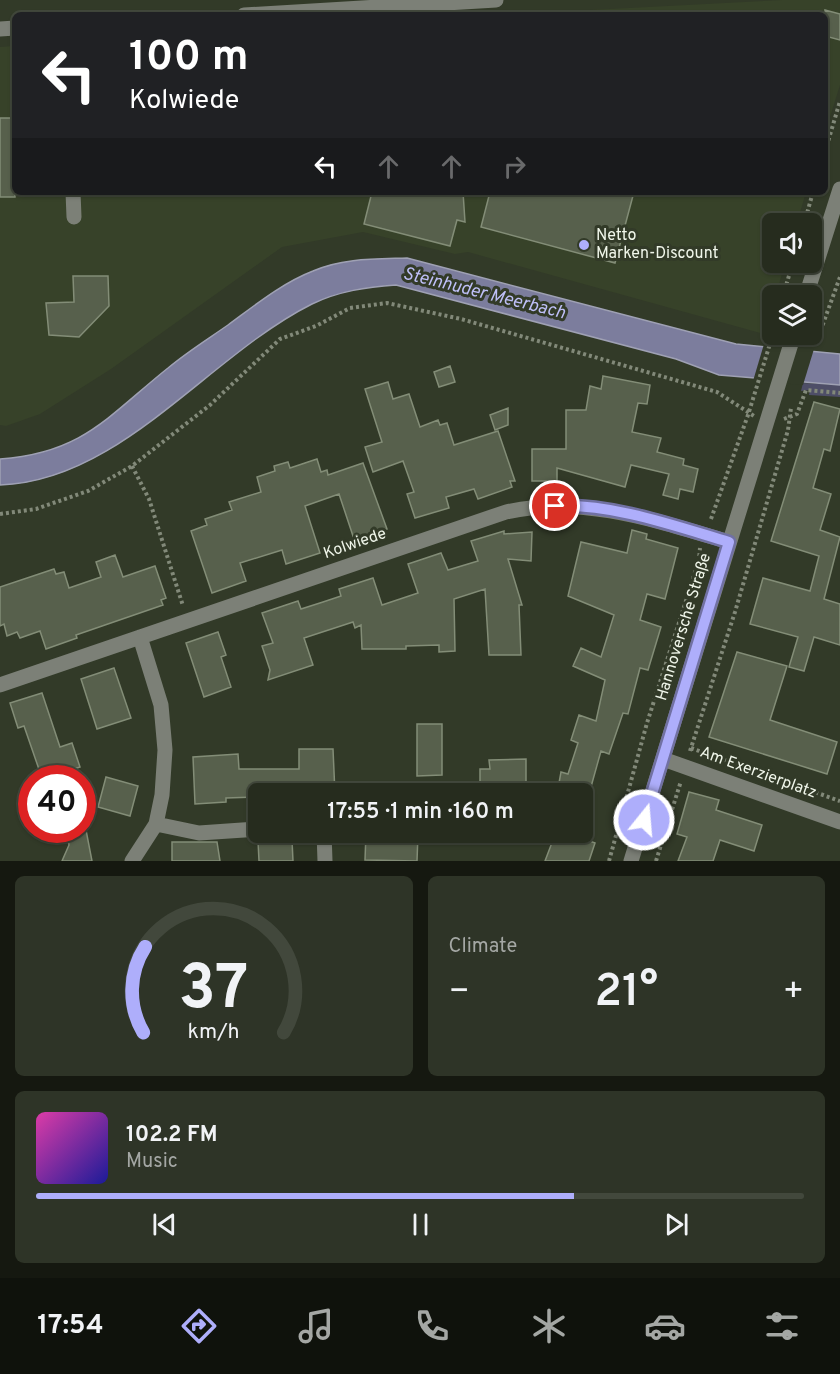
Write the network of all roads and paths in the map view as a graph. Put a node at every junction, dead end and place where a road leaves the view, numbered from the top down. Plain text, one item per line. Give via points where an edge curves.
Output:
1 (496, 0) edge
2 (305, 12) edge
3 (840, 101) edge
4 (828, 142) edge
5 (840, 189) edge
6 (73, 195) edge
7 (812, 195) edge
8 (807, 213) edge
9 (74, 217) dead end
10 (840, 277) edge
11 (809, 285) edge
12 (822, 327) edge
13 (770, 345) edge
14 (791, 345) edge
15 (840, 393) edge
16 (791, 403) dead end
17 (748, 415) junction
18 (789, 418) junction
19 (768, 421) junction
20 (132, 466) junction
21 (0, 514) edge
22 (704, 535) junction
23 (729, 542) junction
24 (188, 620) junction
25 (140, 637) junction
26 (0, 685) edge
27 (691, 748) junction
28 (663, 759) junction
29 (685, 766) junction
30 (840, 801) edge
31 (840, 822) edge
32 (156, 824) junction
33 (248, 830) edge
34 (324, 843) edge
35 (132, 861) edge
36 (325, 861) edge
37 (609, 861) edge
38 (631, 861) edge
39 (656, 861) edge

1 - 2 street
3 - 4 path
5 - 11 street
6 - 9 street
7 - 8 path
10 - 12 path
13 - 17 path
14 - 19 street, Hannoversche Straße
15 - 18 path via 806,390 797,414
16 - 18 path
17 - 19 path
17 - 20 path via 717,392 680,379 461,319 387,303 350,308 316,327 280,339 210,405
17 - 22 path via 715,514
18 - 19 path
18 - 27 path via 789,430 735,612
19 - 23 street, Hannoversche Straße
20 - 21 path via 88,491 36,508
20 - 24 path via 149,499
22 - 23 street, Kolwiede
22 - 24 street, Kolwiede via 613,510 577,505 533,506
22 - 37 path
23 - 28 street, Hannoversche Straße
24 - 25 street, Kolwiede
25 - 26 street, Kolwiede
25 - 32 street via 165,728 162,795
27 - 29 path
27 - 30 path
28 - 29 street, Am Exerzierplatz
28 - 38 street, Hannoversche Straße
29 - 31 street, Am Exerzierplatz
29 - 39 path
32 - 33 street via 200,833
32 - 35 street
34 - 36 street

